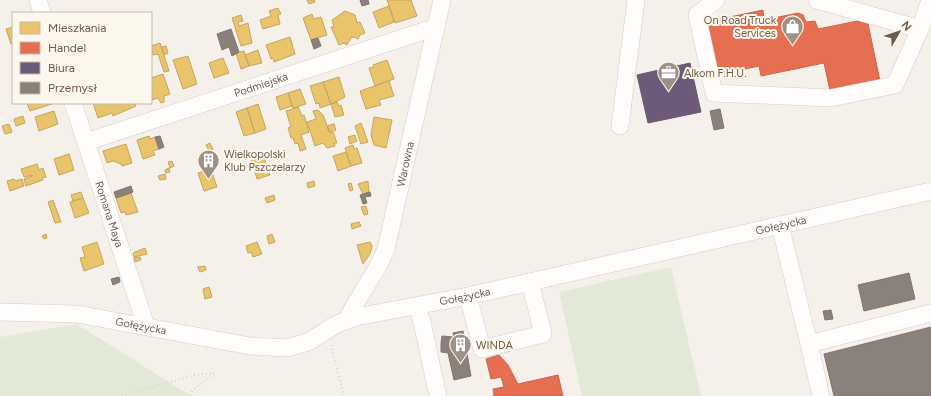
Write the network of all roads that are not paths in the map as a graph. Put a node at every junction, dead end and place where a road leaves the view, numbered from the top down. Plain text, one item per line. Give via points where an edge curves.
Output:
1 (38, 0) edge
2 (442, 0) edge
3 (636, 0) edge
4 (716, 0) edge
5 (817, 0) edge
6 (930, 0) edge
7 (42, 12) edge
8 (436, 27) junction
9 (920, 29) junction
10 (72, 104) edge
11 (620, 126) dead end
12 (86, 142) junction
13 (931, 191) edge
14 (780, 225) junction
15 (530, 282) junction
16 (468, 296) junction
17 (417, 306) junction
18 (0, 312) edge
19 (24, 313) junction
20 (931, 313) edge
21 (0, 320) edge
22 (347, 320) junction
23 (146, 326) junction
24 (809, 344) junction
25 (438, 396) edge
26 (821, 396) edge

1 - 7 street
2 - 8 street, Warowna
3 - 11 street
4 - 9 street via 697,15 714,93 831,98 895,85
5 - 9 street
6 - 9 street
8 - 12 street, Podmiejska
8 - 22 street, Warowna via 386,249 377,270
10 - 12 street, Romana Maya
12 - 23 street, Romana Maya
13 - 14 street, Gołężycka
14 - 15 street, Gołężycka
14 - 24 street
15 - 16 street, Gołężycka
15 - 16 street via 543,334 482,349
16 - 17 street, Gołężycka
17 - 22 street, Gołężycka
17 - 25 street
18 - 19 street, Gołężycka
19 - 21 street
19 - 23 street, Gołężycka via 77,314
20 - 24 street
22 - 23 street, Gołężycka via 308,342 278,348 250,346
24 - 26 street

